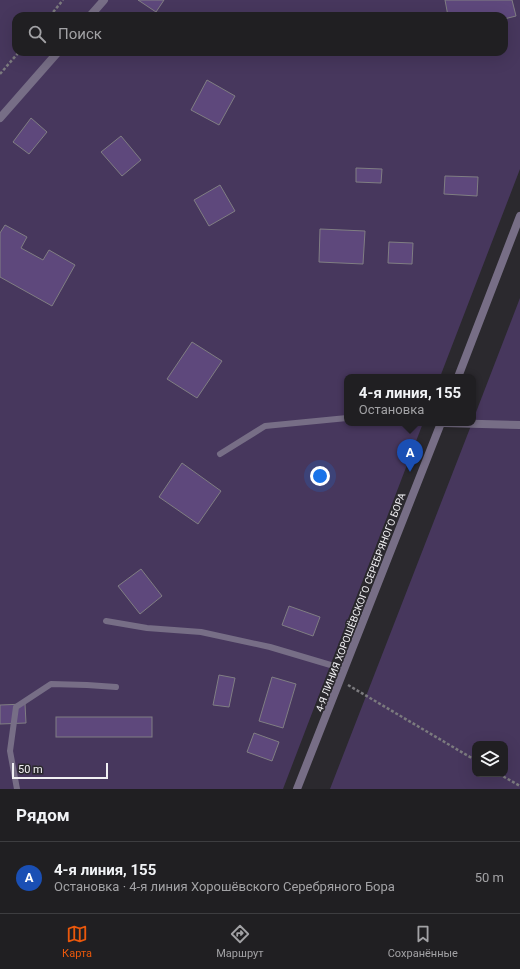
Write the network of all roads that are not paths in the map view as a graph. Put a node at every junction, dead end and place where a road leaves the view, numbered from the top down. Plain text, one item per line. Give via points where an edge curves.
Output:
1 (104, 0) edge
2 (94, 12) edge
3 (54, 56) edge
4 (0, 118) edge
5 (520, 216) edge
6 (459, 374) edge
7 (344, 418) edge
8 (476, 424) edge
9 (520, 425) edge
10 (441, 426) edge
11 (220, 454) dead end
12 (106, 621) dead end
13 (344, 669) junction
14 (116, 687) dead end
15 (17, 789) edge
16 (297, 789) edge

1 - 2 street
3 - 4 street
5 - 6 street
7 - 11 lane via 265,426
8 - 9 street
10 - 13 street, 4-Я ЛИНИЯ ХОРОШЁВСКОГО СЕРЕБРЯНОГО БОРА
12 - 13 lane via 148,628 201,632 270,647
13 - 16 street, 4-Я ЛИНИЯ ХОРОШЁВСКОГО СЕРЕБРЯНОГО БОРА
14 - 15 lane via 51,684 16,707 10,751

